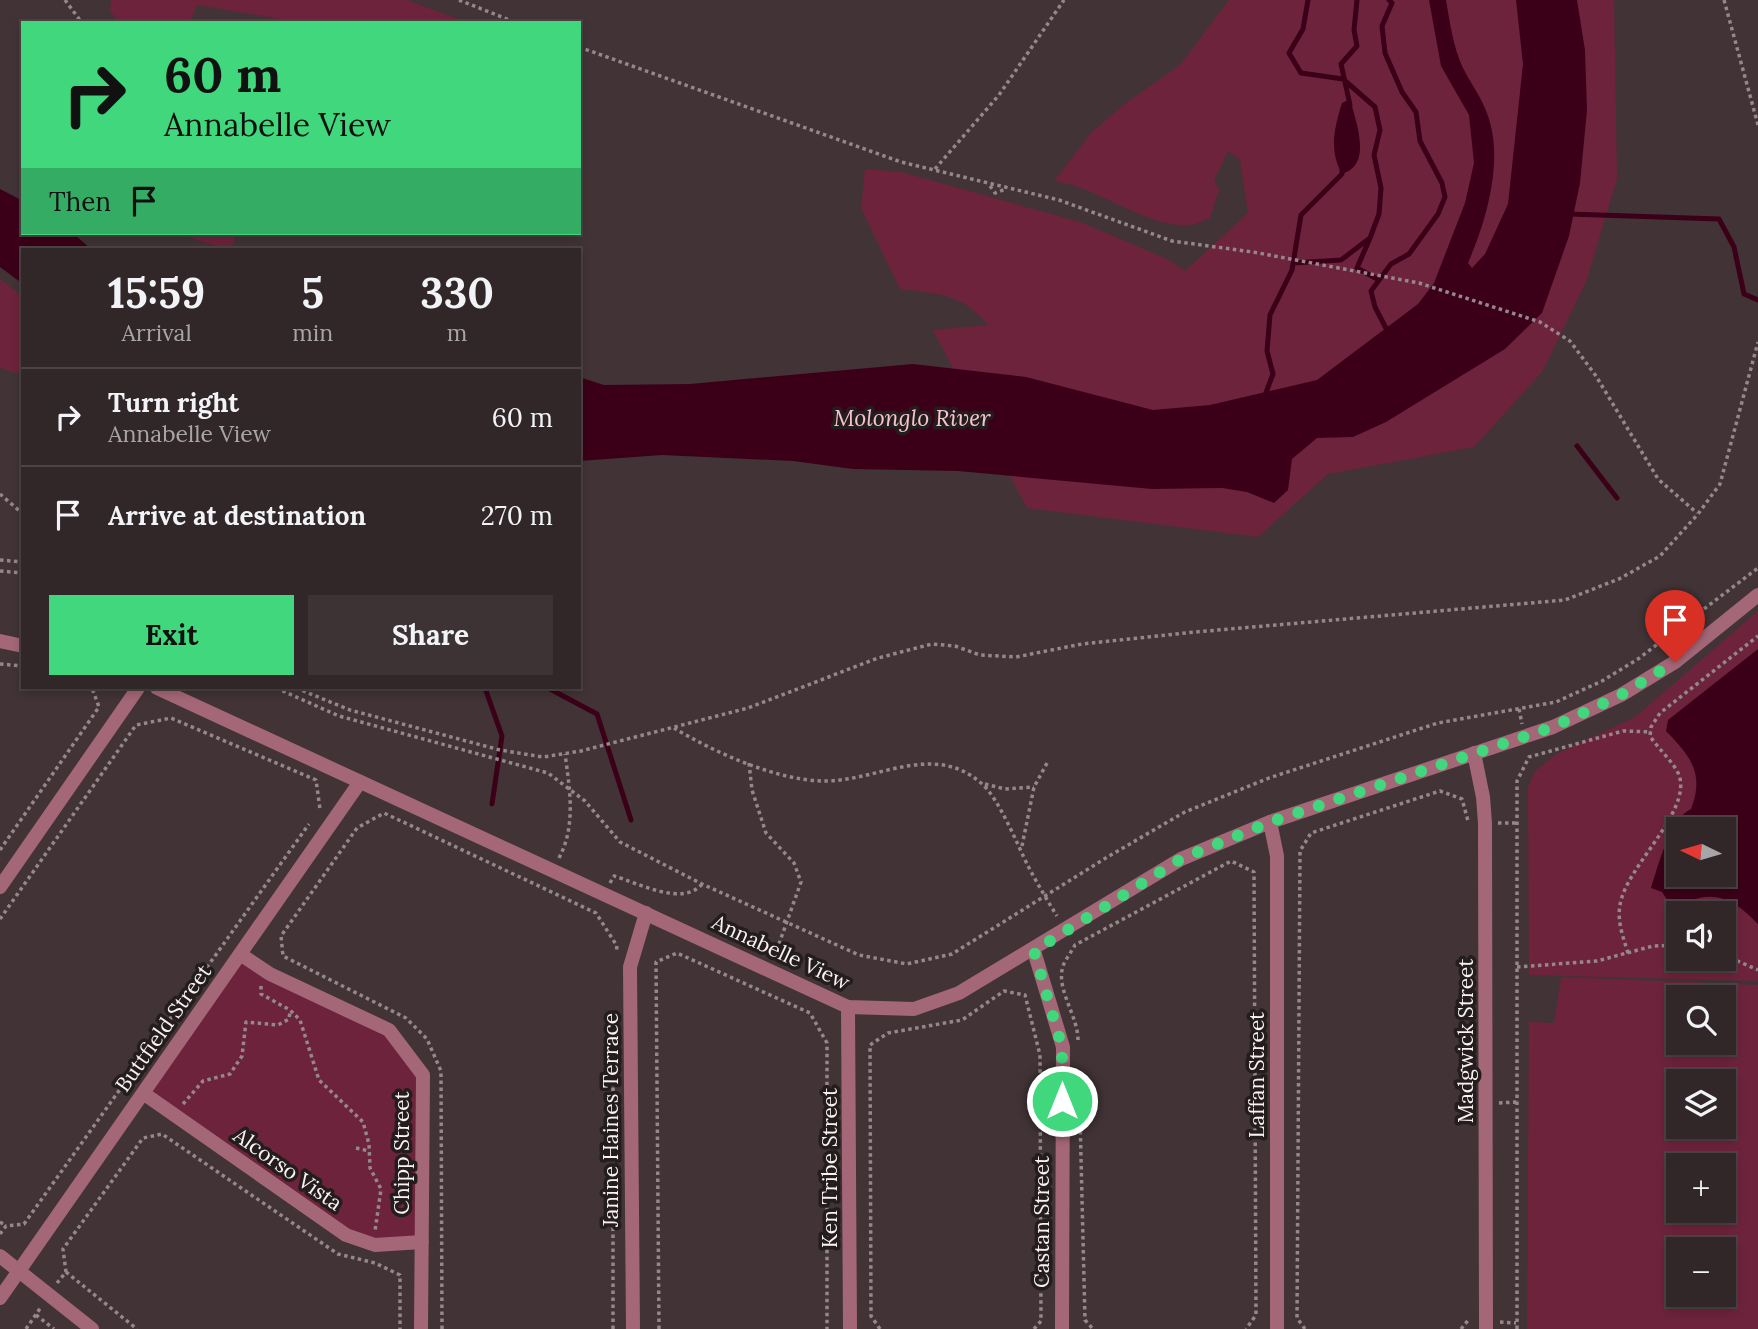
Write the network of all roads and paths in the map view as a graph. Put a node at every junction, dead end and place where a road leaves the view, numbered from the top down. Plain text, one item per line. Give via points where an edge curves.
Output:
1 (65, 0) edge
2 (459, 0) edge
3 (1065, 0) edge
4 (1724, 0) edge
5 (81, 21) edge
6 (512, 21) edge
7 (581, 48) edge
8 (1758, 125) edge
9 (935, 169) junction
10 (1758, 343) edge
11 (0, 494) edge
12 (21, 512) edge
13 (1698, 514) junction
14 (0, 560) edge
15 (21, 562) edge
16 (1758, 568) edge
17 (0, 571) edge
18 (21, 573) edge
19 (1758, 595) edge
20 (1758, 636) edge
21 (0, 642) edge
22 (21, 646) edge
23 (0, 664) edge
24 (21, 666) edge
25 (92, 689) edge
26 (137, 689) edge
27 (159, 689) edge
28 (278, 689) edge
29 (298, 689) edge
30 (674, 728) junction
31 (1651, 732) junction
32 (1474, 753) junction
33 (565, 754) junction
34 (749, 763) junction
35 (1047, 763) dead end
36 (360, 782) junction
37 (983, 784) junction
38 (569, 787) junction
39 (1034, 787) junction
40 (1270, 822) junction
41 (1468, 823) dead end
42 (1021, 849) junction
43 (0, 850) edge
44 (552, 870) junction
45 (614, 876) dead end
46 (702, 884) junction
47 (0, 887) edge
48 (1045, 897) junction
49 (646, 913) junction
50 (0, 919) edge
51 (788, 924) junction
52 (1066, 931) junction
53 (1083, 941) dead end
54 (1074, 945) dead end
55 (1666, 945) edge
56 (1034, 951) junction
57 (1628, 953) junction
58 (240, 954) junction
59 (283, 956) junction
60 (615, 958) dead end
61 (1736, 960) edge
62 (1517, 967) junction
63 (1758, 970) edge
64 (270, 974) junction
65 (848, 1007) junction
66 (290, 1010) junction
67 (613, 1039) dead end
68 (143, 1093) junction
69 (176, 1116) junction
70 (162, 1134) junction
71 (356, 1148) dead end
72 (369, 1151) junction
73 (0, 1222) edge
74 (375, 1224) dead end
75 (6, 1226) junction
76 (0, 1234) edge
77 (422, 1242) junction
78 (0, 1256) edge
79 (19, 1271) junction
80 (0, 1298) edge
81 (1469, 1308) dead end
82 (36, 1315) dead end
83 (54, 1329) edge
84 (92, 1329) edge
85 (137, 1329) edge
86 (400, 1329) edge
87 (421, 1329) edge
88 (442, 1329) edge
89 (613, 1329) edge
90 (633, 1329) edge
91 (659, 1329) edge
92 (827, 1329) edge
93 (850, 1329) edge
94 (880, 1329) edge
95 (1034, 1329) edge
96 (1062, 1329) edge
97 (1245, 1329) edge
98 (1277, 1329) edge
99 (1305, 1329) edge
100 (1461, 1329) edge
101 (1486, 1329) edge
102 (1517, 1329) edge

1 - 5 path
2 - 6 path
3 - 9 path via 999,95
4 - 8 path
7 - 9 path via 901,162
9 - 13 path via 1059,200 1172,241 1419,282 1540,322 1570,341 1658,479
10 - 13 path via 1720,484
11 - 12 path
13 - 30 path via 1660,556 1619,579 1565,600 1195,632 1082,644 1016,657 932,644 878,658 748,708
14 - 15 path
16 - 48 path via 1638,659 1556,702 1438,723 1269,778 1185,812
17 - 18 path
19 - 32 street, Annabelle View via 1675,662 1621,695 1553,727
20 - 31 path via 1660,713
21 - 22 street
23 - 24 path
25 - 43 path via 99,707
26 - 47 street
27 - 36 street, Annabelle View
28 - 38 path via 339,716 534,768
29 - 33 path via 350,710 500,750 543,757
30 - 33 path
30 - 34 path
31 - 57 path via 1658,750 1678,774 1681,791 1622,897 1619,916
31 - 62 path via 1623,731 1529,757 1517,781
32 - 40 street, Annabelle View
32 - 101 street, Madgwick Street via 1485,823
33 - 38 path
34 - 37 path via 824,781 930,763 968,774
34 - 51 path via 766,833 799,872 799,894
35 - 39 path
36 - 44 street, Annabelle View
36 - 58 street, Buttfield Street
37 - 39 path via 1004,789
37 - 42 path
38 - 44 path via 567,843
38 - 46 path via 620,842
39 - 42 path
40 - 52 street, Annabelle View via 1181,859
40 - 98 street, Laffan Street via 1277,856
41 - 99 path via 1462,799 1440,791 1311,833 1300,850 1297,1318
42 - 48 path
44 - 49 street, Annabelle View
45 - 46 path via 680,896 695,892
46 - 51 path
48 - 51 path via 952,954 907,964 859,955
48 - 52 path
49 - 65 street, Annabelle View
49 - 90 street, Janine Haines Terrace via 630,967
50 - 75 path via 136,725 171,718 316,780 321,808 24,1224
52 - 54 path
52 - 56 street, Annabelle View
53 - 97 path via 1231,861 1254,872 1256,1315
55 - 57 path
56 - 65 street, Annabelle View via 959,993 914,1009
56 - 96 street, Castan Street via 1062,1047
57 - 62 path via 1581,964
58 - 64 street, Chipp Street
58 - 68 street, Buttfield Street
59 - 60 path via 281,936 357,828 384,813 596,913 617,946
59 - 64 path
59 - 88 path via 406,1018 427,1039 441,1071
61 - 63 path
62 - 102 path
64 - 66 path via 261,985 261,994
64 - 77 street, Chipp Street via 389,1030 423,1075
65 - 93 street, Ken Tribe Street
66 - 69 path via 289,1019 278,1025 246,1022 242,1056 230,1074 202,1081
66 - 72 path via 300,1020 319,1080 363,1122
67 - 89 path
68 - 69 street, Alcorso Vista
68 - 79 street, Buttfield Street
69 - 70 path
69 - 77 street, Alcorso Vista via 346,1235 375,1245
70 - 85 path via 143,1138 63,1249 66,1272
70 - 86 path via 338,1254 375,1263 400,1276
71 - 72 path
72 - 74 path via 370,1168 381,1189
73 - 75 path
75 - 76 path
77 - 87 street, Chipp Street
78 - 79 street
79 - 80 street, Buttfield Street
79 - 84 street
81 - 100 path via 1469,1321
82 - 83 path
91 - 92 path via 656,962 677,953 810,1013 827,1043
94 - 95 path via 871,1316 870,1045 888,1033 962,1020 1003,990 1026,995 1040,1055 1041,1321

